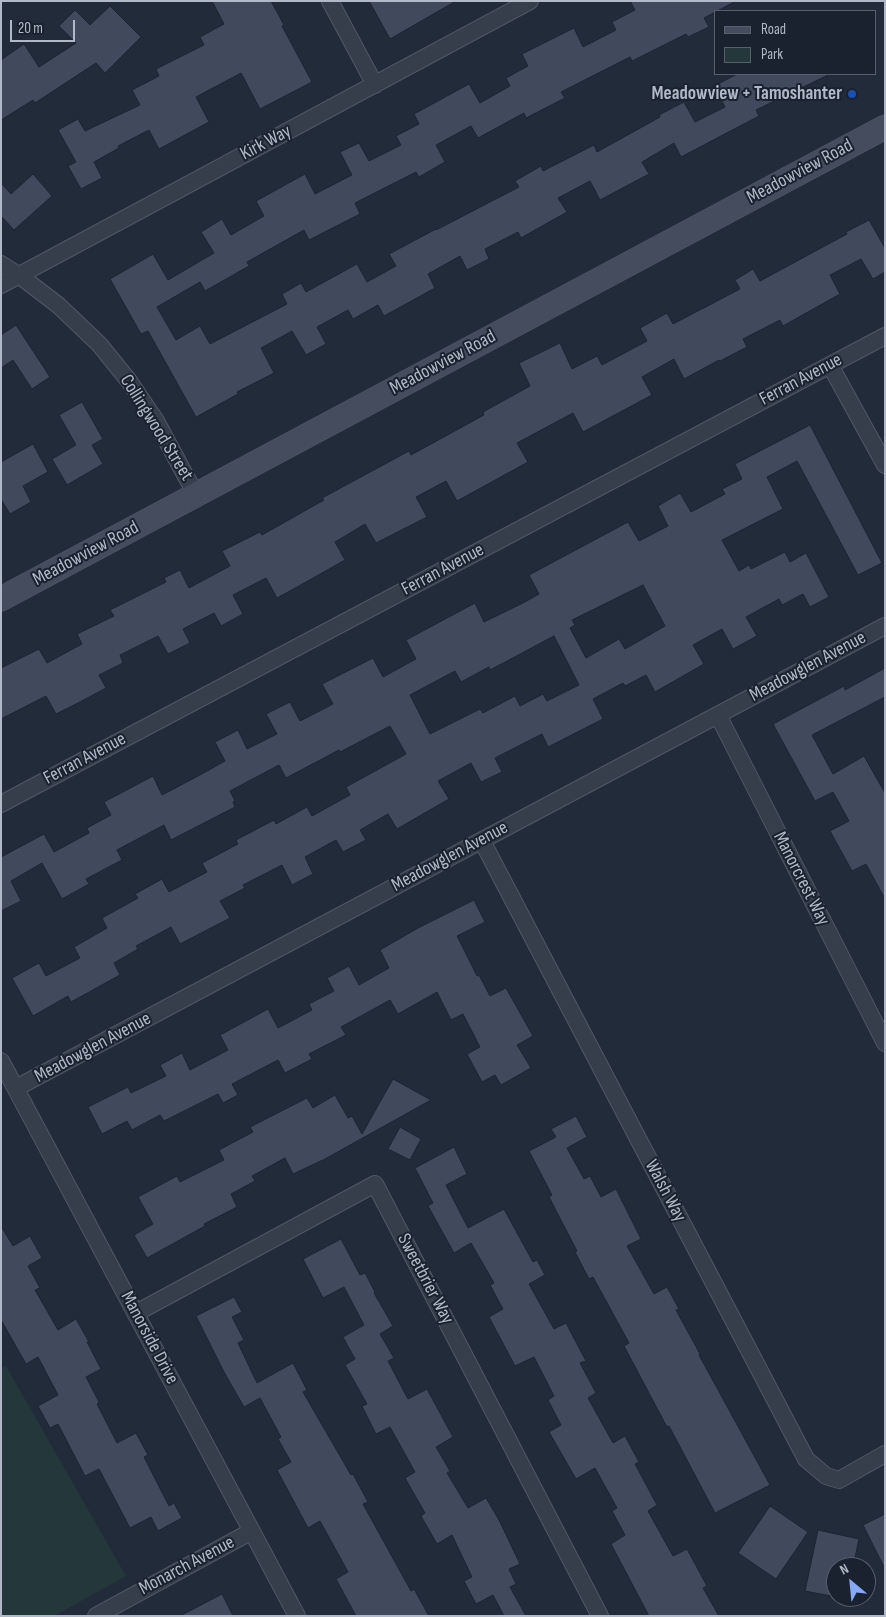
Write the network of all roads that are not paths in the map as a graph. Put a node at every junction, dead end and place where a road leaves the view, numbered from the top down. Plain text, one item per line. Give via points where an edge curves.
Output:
1 (330, 1) edge
2 (530, 1) edge
3 (375, 85) junction
4 (885, 127) edge
5 (1, 264) edge
6 (20, 276) junction
7 (1, 286) edge
8 (885, 336) edge
9 (830, 365) junction
10 (885, 465) edge
11 (196, 495) junction
12 (1, 599) edge
13 (885, 626) edge
14 (718, 715) junction
15 (1, 804) edge
16 (482, 841) junction
17 (885, 1043) edge
18 (1, 1061) edge
19 (16, 1088) junction
20 (136, 1313) junction
21 (885, 1454) edge
22 (252, 1531) junction
23 (96, 1616) edge
24 (297, 1616) edge
25 (600, 1616) edge

1 - 3 street
2 - 3 street, Kirk Way
3 - 6 street, Kirk Way
4 - 11 main road, Meadowview Road
5 - 6 street, Collingwood Street
6 - 7 street, Kirk Way
6 - 11 street, Collingwood Street via 58,304 99,344 129,381 156,421
8 - 9 street, Ferran Avenue
9 - 10 street
9 - 15 street, Ferran Avenue
11 - 12 main road, Meadowview Road
13 - 14 street, Meadowglen Avenue
14 - 16 street, Meadowglen Avenue
14 - 17 street, Manorcrest Way
16 - 19 street, Meadowglen Avenue
16 - 21 street, Walsh Way via 806,1459 826,1476 839,1480
18 - 19 street, Manorside Drive
19 - 20 street, Manorside Drive
20 - 22 street, Manorside Drive
20 - 25 street, Sweetbrier Way via 375,1184
22 - 23 street, Monarch Avenue
22 - 24 street, Manorside Drive

